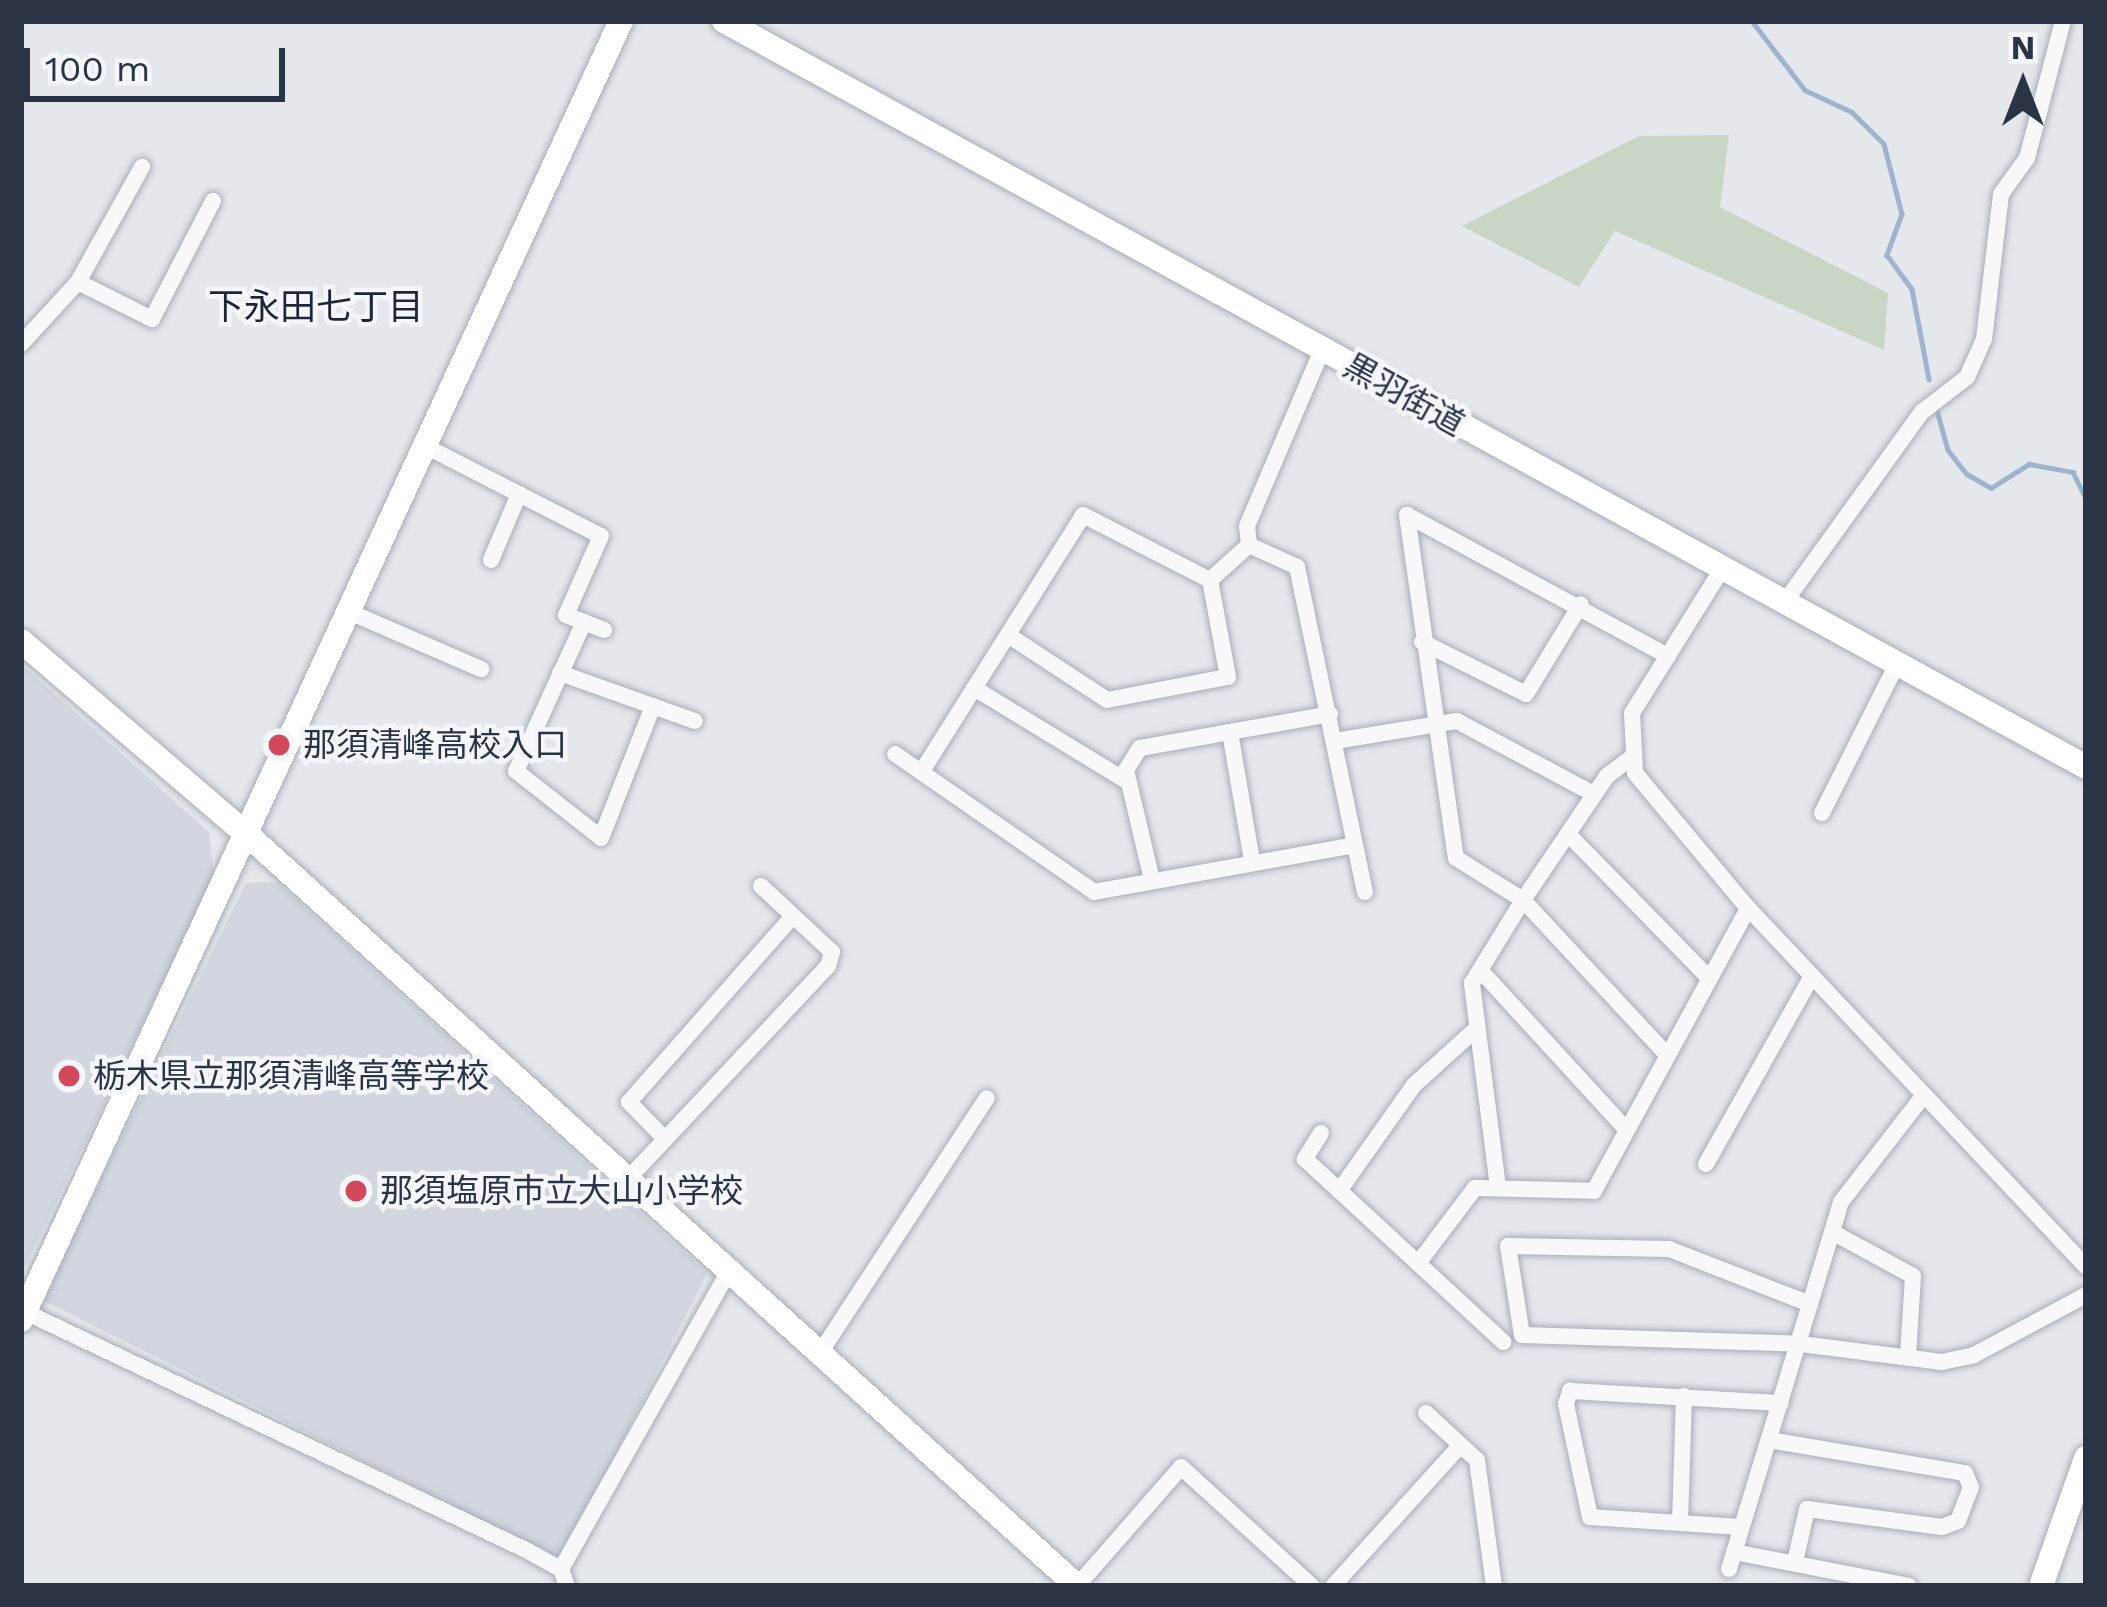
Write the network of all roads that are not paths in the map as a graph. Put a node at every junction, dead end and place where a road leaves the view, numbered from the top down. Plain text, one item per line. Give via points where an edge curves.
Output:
1 (621, 21) edge
2 (724, 21) edge
3 (2063, 21) edge
4 (142, 167) dead end
5 (213, 201) dead end
6 (78, 282) junction
7 (24, 334) edge
8 (1322, 350) junction
9 (427, 447) junction
10 (519, 494) junction
11 (1249, 545) junction
12 (491, 560) dead end
13 (1722, 568) junction
14 (1210, 580) junction
15 (1784, 603) junction
16 (1581, 604) junction
17 (352, 613) junction
18 (584, 622) junction
19 (604, 629) dead end
20 (1008, 635) junction
21 (21, 641) edge
22 (1422, 642) junction
23 (1668, 656) junction
24 (1897, 664) junction
25 (481, 669) dead end
26 (560, 674) junction
27 (974, 688) junction
28 (652, 706) junction
29 (1330, 714) junction
30 (695, 721) dead end
31 (1435, 721) junction
32 (1230, 732) junction
33 (1335, 741) junction
34 (895, 754) dead end
35 (1631, 758) junction
36 (2086, 767) edge
37 (922, 771) junction
38 (1128, 782) junction
39 (1594, 794) junction
40 (1822, 813) dead end
41 (1568, 834) junction
42 (250, 837) junction
43 (1354, 845) junction
44 (1252, 861) junction
45 (1152, 880) junction
46 (760, 886) dead end
47 (1365, 892) dead end
48 (1523, 900) junction
49 (1748, 908) junction
50 (793, 916) junction
51 (1481, 971) junction
52 (1708, 976) junction
53 (1812, 976) junction
54 (1477, 1028) junction
55 (1666, 1055) junction
56 (1924, 1095) junction
57 (987, 1098) dead end
58 (1626, 1129) junction
59 (1321, 1133) dead end
60 (665, 1139) junction
61 (1706, 1164) dead end
62 (625, 1182) junction
63 (1498, 1187) junction
64 (1339, 1191) junction
65 (1832, 1232) junction
66 (1419, 1262) junction
67 (2086, 1267) edge
68 (728, 1273) junction
69 (2086, 1295) edge
70 (1810, 1304) junction
71 (22, 1314) edge
72 (1503, 1342) dead end
73 (1801, 1344) junction
74 (818, 1356) junction
75 (1908, 1356) junction
76 (1684, 1396) junction
77 (1781, 1403) junction
78 (1426, 1413) dead end
79 (1769, 1440) junction
80 (1461, 1444) junction
81 (2086, 1458) edge
82 (1680, 1523) junction
83 (1741, 1527) junction
84 (1795, 1562) junction
85 (1490, 1567) junction
86 (564, 1578) edge
87 (1309, 1585) edge
88 (1077, 1586) edge
89 (1333, 1586) edge
90 (1473, 1586) edge
91 (1494, 1586) edge
92 (1909, 1586) edge
93 (2041, 1586) edge

1 - 9 street
2 - 8 street, 黒羽街道
3 - 15 street via 2027,158 2001,194 1984,339 1967,376 1922,412
4 - 6 street
5 - 6 street via 152,320
6 - 7 street
8 - 11 street via 1247,526
8 - 13 street, 黒羽街道
9 - 10 street
9 - 17 street
10 - 12 street
10 - 18 street via 601,536 566,615
11 - 14 street
11 - 29 street via 1297,567
13 - 15 street, 黒羽街道
13 - 23 street
14 - 20 street via 1083,515
14 - 20 street via 1228,677 1106,700
15 - 24 street, 黒羽街道
16 - 22 street via 1526,694
16 - 22 street via 1407,515
16 - 23 street
17 - 25 street
17 - 42 street
18 - 19 street
18 - 26 street
20 - 27 street
21 - 42 street
22 - 31 street
23 - 35 street via 1632,713
24 - 36 street, 黒羽街道
24 - 40 street
26 - 28 street
26 - 28 street via 516,771 602,838
27 - 37 street
27 - 38 street
28 - 30 street
29 - 32 street
29 - 33 street
31 - 33 street
31 - 39 street via 1457,721
31 - 48 street via 1456,858
32 - 38 street via 1140,748
32 - 44 street
33 - 43 street
34 - 37 street
35 - 39 street
35 - 49 street via 1641,783
37 - 45 street via 1094,892
38 - 45 street
39 - 41 street
41 - 48 street
41 - 52 street
42 - 62 street
42 - 71 street
43 - 44 street
43 - 47 street
44 - 45 street
46 - 50 street
48 - 51 street
48 - 55 street
49 - 52 street
49 - 53 street
50 - 60 street via 629,1102
50 - 60 street via 832,952 828,966
51 - 54 street via 1472,983
51 - 58 street
52 - 55 street
53 - 56 street
53 - 61 street
54 - 63 street
54 - 64 street via 1414,1085
55 - 58 street
56 - 65 street via 1840,1202
56 - 67 street
57 - 74 street
58 - 63 street via 1594,1190
59 - 64 street via 1305,1159
60 - 62 street
62 - 68 street
63 - 66 street via 1475,1188
64 - 66 street
65 - 70 street
65 - 75 street via 1913,1276
66 - 72 street
68 - 74 street
68 - 86 street
69 - 75 street via 1974,1355 1942,1362
70 - 73 street
70 - 73 street via 1669,1250 1508,1246 1522,1335
71 - 86 street
73 - 75 street
73 - 77 street
74 - 88 street
76 - 77 street
76 - 82 street
76 - 82 street via 1570,1391 1566,1404 1590,1517
77 - 79 street
78 - 80 street
79 - 83 street
79 - 84 street via 1966,1473 1971,1486 1958,1521 1942,1527 1807,1509
80 - 85 street via 1477,1460
80 - 89 street
81 - 93 street
82 - 83 street
83 - 84 street via 1732,1561
84 - 92 street
85 - 90 street
85 - 91 street
87 - 88 street via 1180,1467

